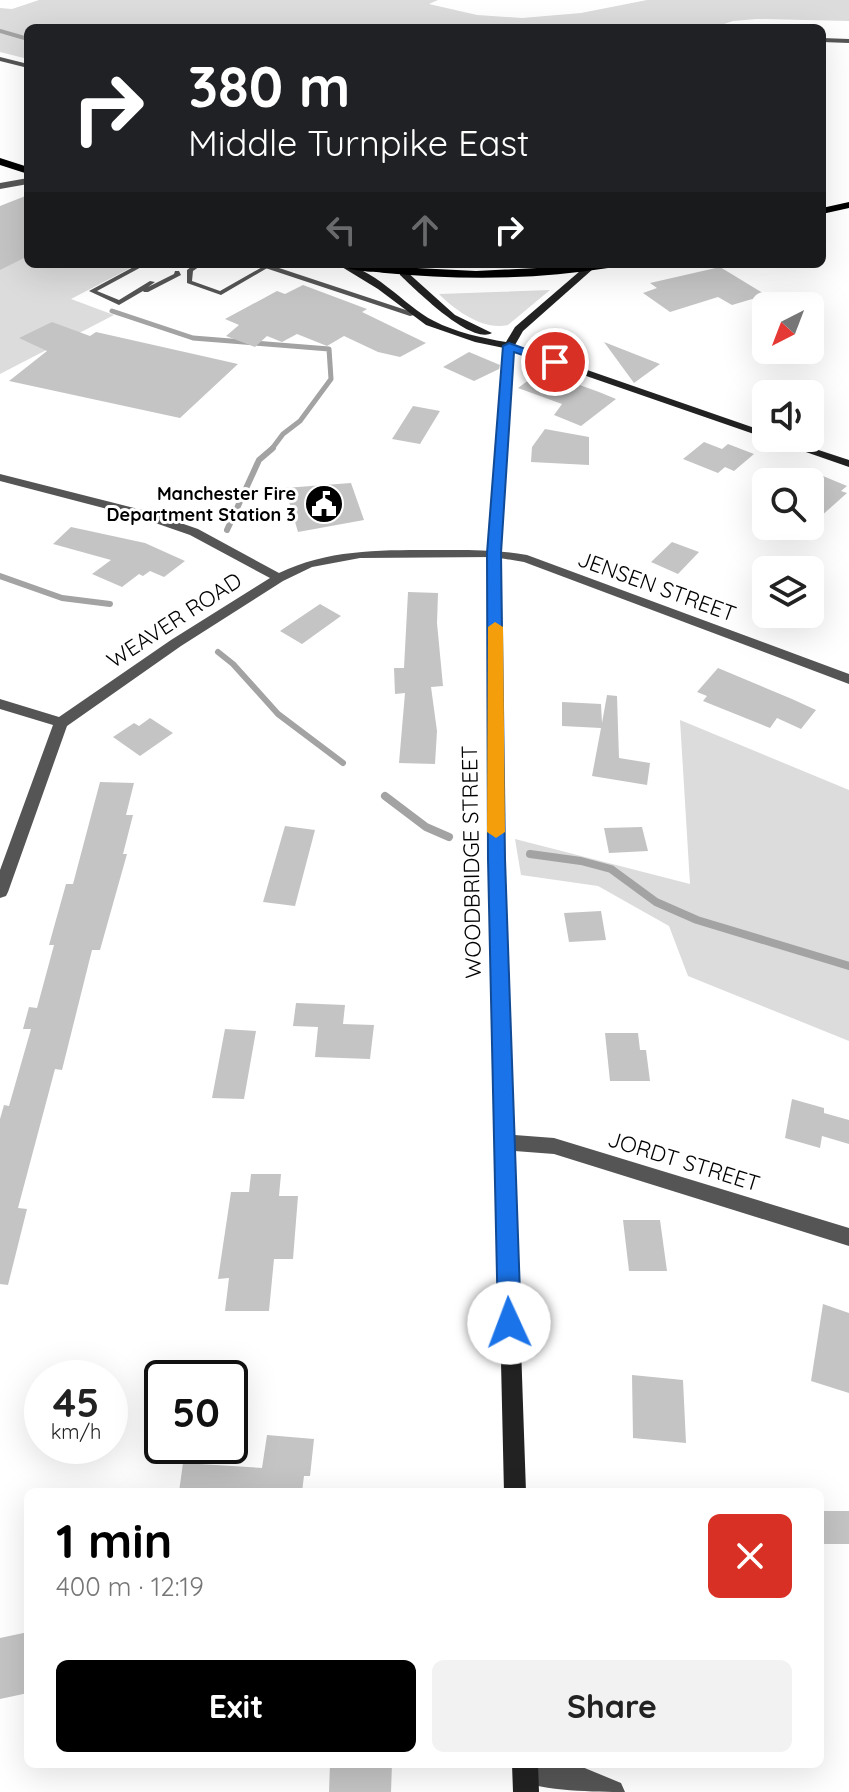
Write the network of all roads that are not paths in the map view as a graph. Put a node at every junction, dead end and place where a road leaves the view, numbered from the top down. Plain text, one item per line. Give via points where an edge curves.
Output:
1 (826, 40) edge
2 (849, 41) edge
3 (0, 59) edge
4 (24, 65) edge
5 (0, 161) edge
6 (24, 170) edge
7 (24, 182) edge
8 (0, 186) edge
9 (849, 205) edge
10 (826, 210) edge
11 (136, 268) edge
12 (181, 268) edge
13 (259, 268) edge
14 (268, 268) edge
15 (350, 268) edge
16 (370, 268) edge
17 (579, 268) edge
18 (589, 268) edge
19 (403, 273) junction
20 (162, 277) dead end
21 (152, 282) dead end
22 (140, 292) junction
23 (413, 314) junction
24 (509, 346) junction
25 (752, 431) edge
26 (813, 452) edge
27 (849, 464) edge
28 (0, 477) edge
29 (494, 553) junction
30 (279, 578) junction
31 (849, 679) edge
32 (0, 704) edge
33 (61, 723) junction
34 (0, 892) edge
35 (503, 1142) junction
36 (849, 1237) edge
37 (515, 1488) edge
38 (526, 1776) edge
39 (612, 1792) edge

1 - 2 street
3 - 4 street
5 - 6 main road
7 - 8 street
9 - 10 main road
11 - 22 lane via 92,291 119,303
12 - 13 lane via 189,282 221,293
12 - 20 lane
12 - 22 lane via 178,275
14 - 23 street
15 - 23 main road
16 - 19 main road
17 - 19 main road via 510,274
18 - 24 main road via 519,329
19 - 24 main road via 451,317
21 - 22 lane
23 - 24 main road via 455,333
24 - 25 main road
24 - 29 main road, WOODBRIDGE STREET
26 - 27 main road
28 - 30 street via 194,532
29 - 30 street, WEAVER ROAD via 360,554 308,564
29 - 31 street, JENSEN STREET via 527,559
29 - 35 main road, WOODBRIDGE STREET
30 - 33 street, WEAVER ROAD
32 - 33 street
33 - 34 street
35 - 36 street, JORDT STREET via 554,1146
35 - 37 main road, WOODBRIDGE STREET
38 - 39 street via 573,1776

